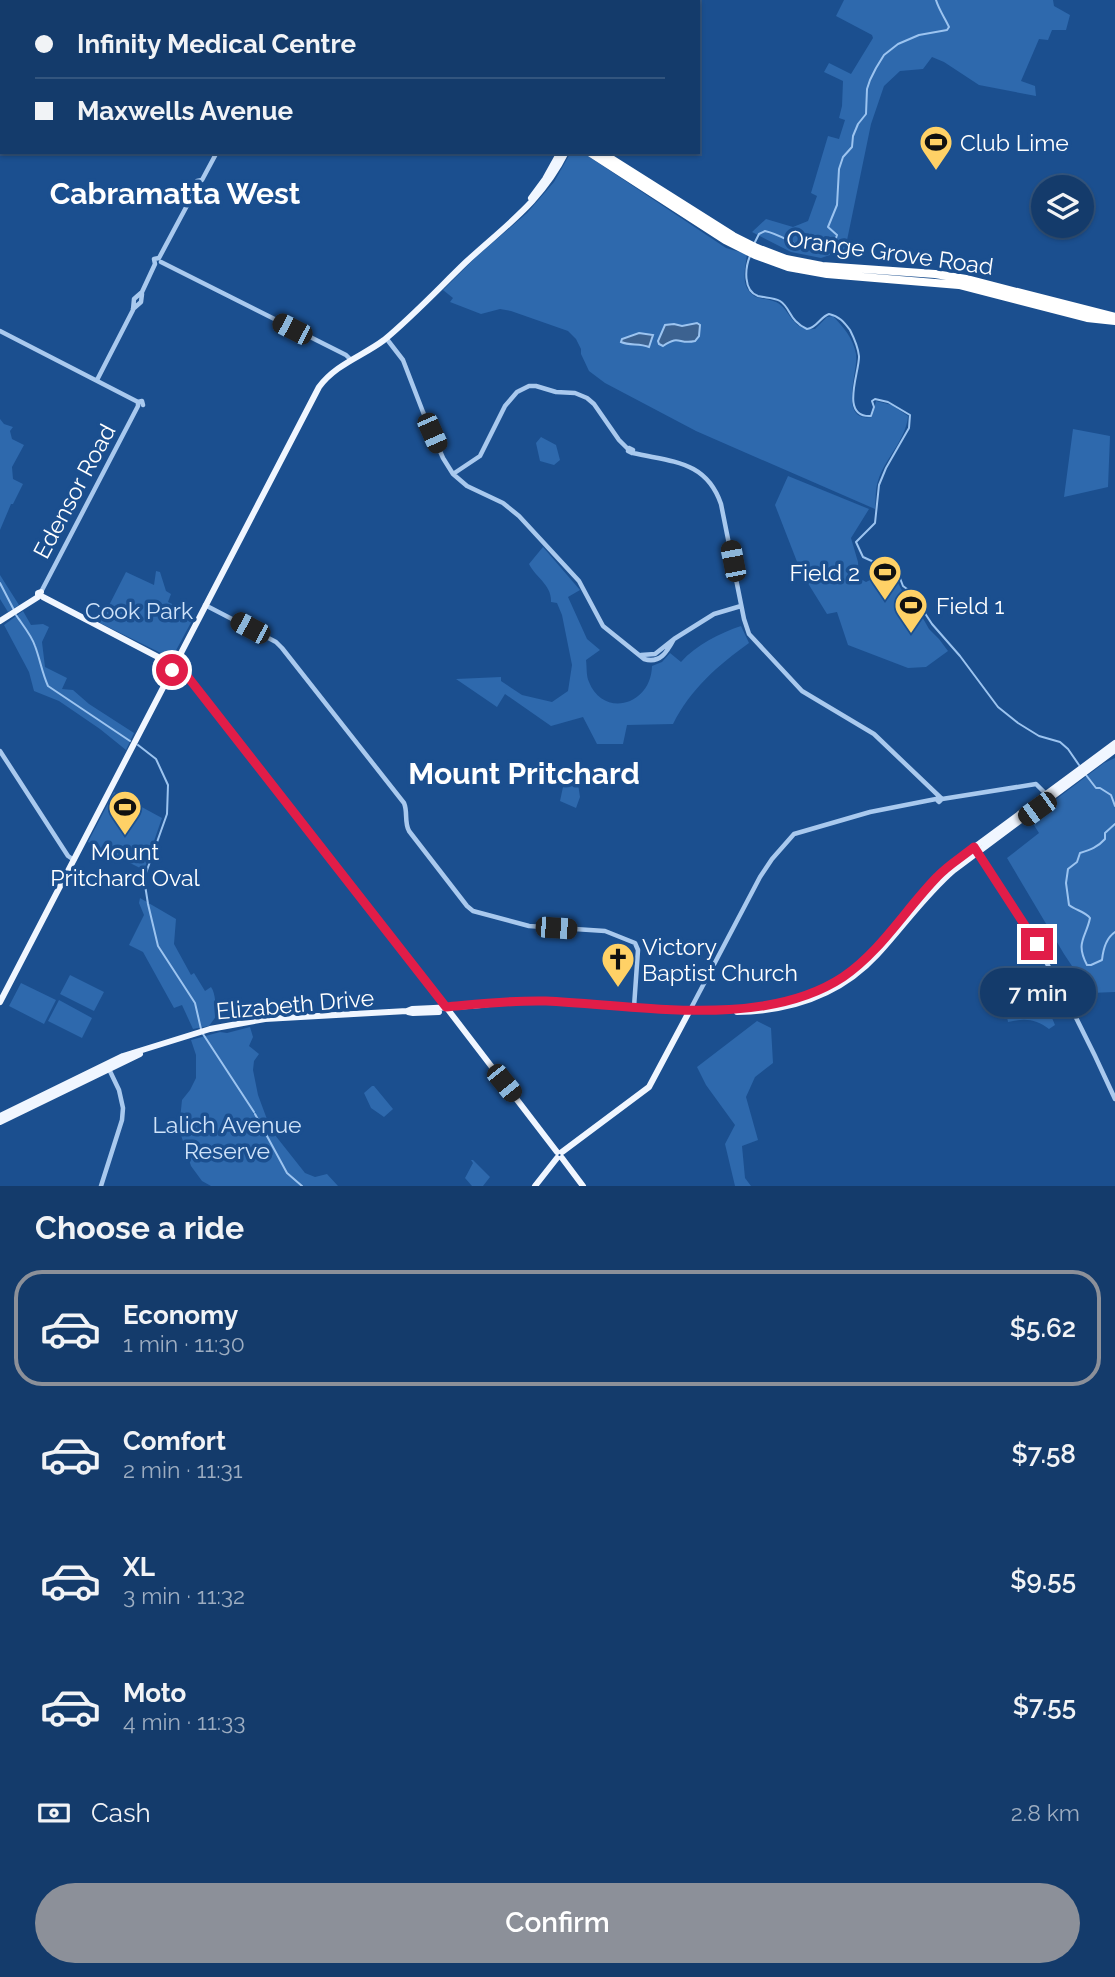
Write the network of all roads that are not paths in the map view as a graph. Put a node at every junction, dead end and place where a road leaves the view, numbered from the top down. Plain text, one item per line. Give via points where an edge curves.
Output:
1 (216, 154) edge
2 (565, 154) edge
3 (592, 154) edge
4 (603, 154) edge
5 (743, 245) junction
6 (158, 262) junction
7 (1115, 319) edge
8 (0, 331) edge
9 (386, 338) junction
10 (351, 360) junction
11 (97, 380) junction
12 (453, 474) junction
13 (40, 595) junction
14 (205, 605) junction
15 (741, 606) junction
16 (0, 621) edge
17 (175, 664) junction
18 (1115, 743) edge
19 (1115, 750) edge
20 (0, 751) edge
21 (1097, 760) junction
22 (1072, 778) junction
23 (1046, 794) junction
24 (939, 798) junction
25 (976, 850) junction
26 (74, 860) junction
27 (0, 1002) edge
28 (634, 1007) junction
29 (447, 1009) junction
30 (690, 1010) junction
31 (108, 1066) junction
32 (1115, 1099) edge
33 (0, 1116) edge
34 (0, 1122) edge
35 (559, 1155) junction
36 (101, 1186) edge
37 (535, 1186) edge
38 (583, 1186) edge

1 - 6 street
2 - 9 main road via 544,189 524,210
3 - 5 highway, Orange Grove Road via 725,240
4 - 5 highway, Orange Grove Road
5 - 7 highway, Orange Grove Road via 770,257 822,266 965,279
6 - 10 street
6 - 11 street
8 - 11 street
9 - 10 main road
9 - 12 street via 402,360
10 - 14 main road via 317,391
11 - 13 street, Edensor Road via 138,404
12 - 15 street via 519,516 579,581 603,626 649,661 658,659 674,639 718,612
12 - 15 street via 482,454 505,406 526,386 579,394 594,404 631,451 687,464 712,485 721,504
13 - 16 main road
13 - 17 main road
14 - 17 main road
14 - 28 street via 282,648 404,803 409,831 471,909 528,926 605,931 635,943
15 - 24 street via 747,631 799,688 878,737
17 - 26 main road
17 - 29 main road
18 - 21 main road, Elizabeth Drive
19 - 21 main road, Elizabeth Drive
20 - 26 street
21 - 22 main road, Elizabeth Drive
22 - 23 main road, Elizabeth Drive
22 - 25 main road, Elizabeth Drive
23 - 24 street via 1032,784
23 - 25 main road, Elizabeth Drive
24 - 30 street via 870,812 791,837 760,877
25 - 30 main road, Elizabeth Drive via 939,875 874,950 840,979 787,1001
25 - 32 street via 1054,974
26 - 27 main road
28 - 29 main road, Elizabeth Drive via 538,1001
28 - 30 main road, Elizabeth Drive
29 - 31 main road, Elizabeth Drive via 265,1019 198,1032
29 - 35 main road
30 - 35 main road via 649,1087
31 - 33 main road, Elizabeth Drive
31 - 34 main road, Elizabeth Drive
31 - 36 street via 123,1108
35 - 37 main road
35 - 38 main road

